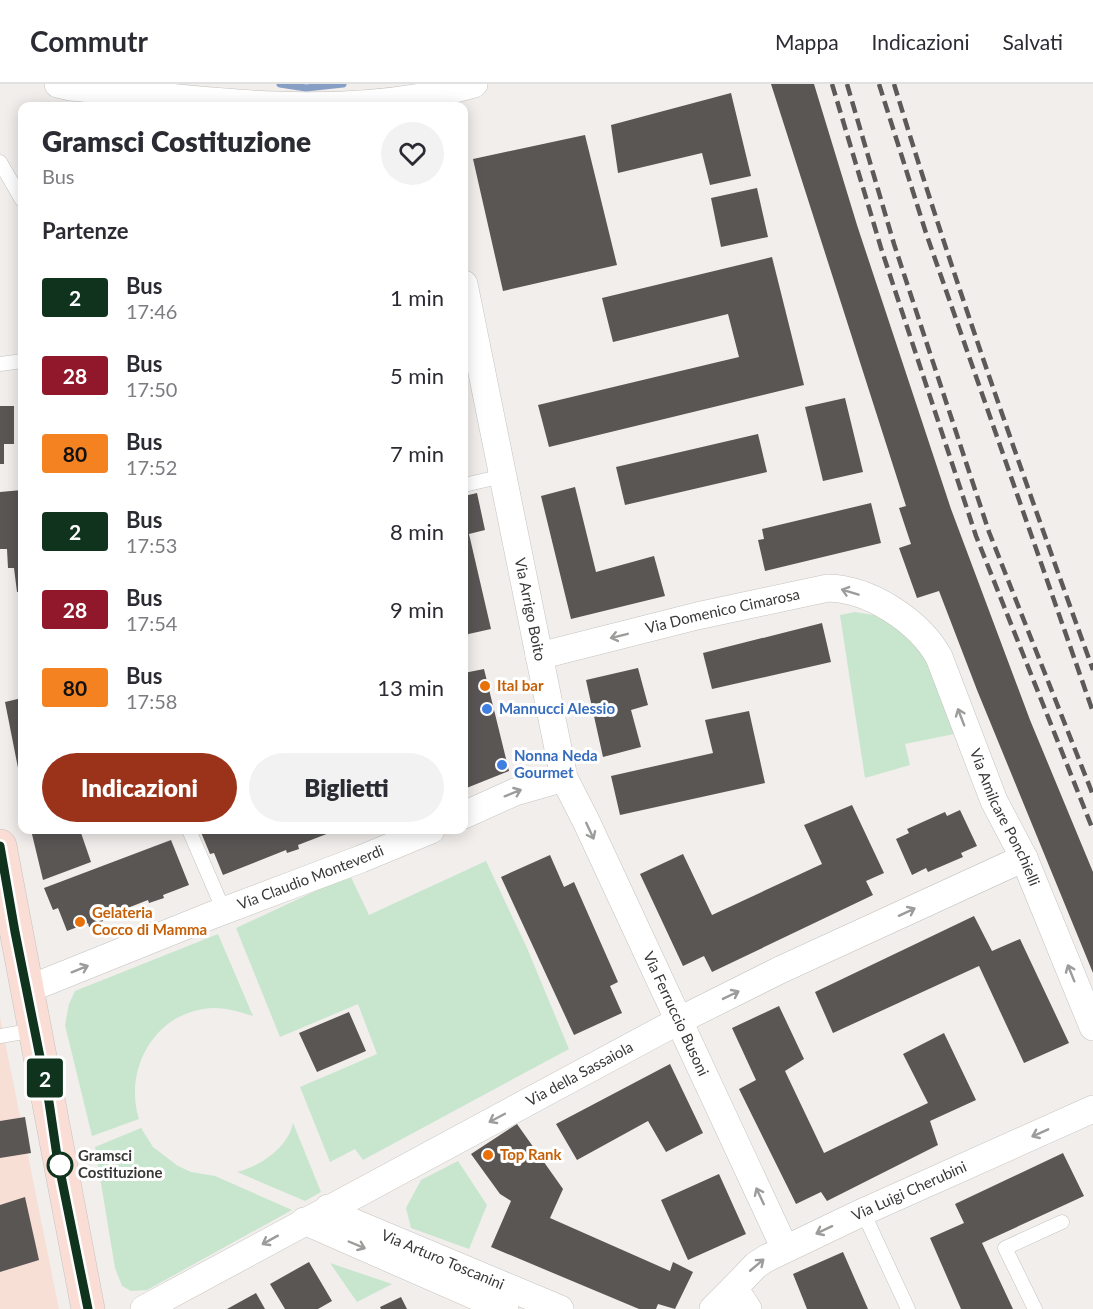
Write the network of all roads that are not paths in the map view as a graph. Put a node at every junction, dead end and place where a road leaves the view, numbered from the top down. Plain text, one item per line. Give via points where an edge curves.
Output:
1 (58, 84) edge
2 (474, 84) edge
3 (214, 102) edge
4 (424, 102) edge
5 (0, 162) edge
6 (18, 193) edge
7 (468, 303) edge
8 (18, 362) edge
9 (0, 364) edge
10 (503, 476) junction
11 (468, 484) edge
12 (903, 616) joint
13 (539, 656) junction
14 (564, 778) junction
15 (468, 813) edge
16 (191, 834) edge
17 (421, 834) edge
18 (0, 846) edge
19 (1024, 858) junction
20 (224, 911) junction
21 (26, 990) junction
22 (678, 1021) junction
23 (1093, 1028) edge
24 (35, 1030) junction
25 (0, 1036) edge
26 (1093, 1109) edge
27 (328, 1208) junction
28 (863, 1212) junction
29 (304, 1221) junction
30 (1062, 1222) dead end
31 (785, 1249) junction
32 (741, 1298) edge
33 (88, 1309) edge
34 (144, 1309) edge
35 (505, 1309) edge
36 (560, 1309) edge
37 (713, 1309) edge
38 (908, 1309) edge
39 (1035, 1309) edge

1 - 3 street
2 - 4 street
5 - 6 lane
7 - 10 street, Via Arrigo Boito
8 - 9 lane
10 - 11 lane
10 - 13 street, Via Arrigo Boito
12 -> 13 street, Via Domenico Cimarosa via 858,594 828,588
19 -> 12 street, Via Amilcare Ponchielli via 994,801 939,657
13 - 14 street, Via Arrigo Boito
15 -> 14 street via 514,792
14 -> 22 street, Via Ferruccio Busoni
16 - 20 lane, Via Claudio Monteverdi
17 - 20 street, Via Claudio Monteverdi
18 - 21 main road
22 -> 19 street, Via della Sassaiola
23 -> 19 street, Via Amilcare Ponchielli
21 -> 20 street, Via Claudio Monteverdi
21 - 24 main road
22 -> 27 street, Via della Sassaiola
31 -> 22 street, Via Ferruccio Busoni
24 - 25 lane
24 - 33 main road
26 -> 28 street, Via Luigi Cherubini
27 - 29 street, Via della Sassaiola
27 - 36 street, Via Arturo Toscanini via 350,1221
28 -> 31 street, Via Luigi Cherubini
28 - 38 lane
29 -> 34 street, Via della Sassaiola
29 -> 35 street, Via Arturo Toscanini
30 - 39 lane via 1005,1248
32 -> 31 street, Via Luigi Cherubini via 756,1265
32 - 37 street

